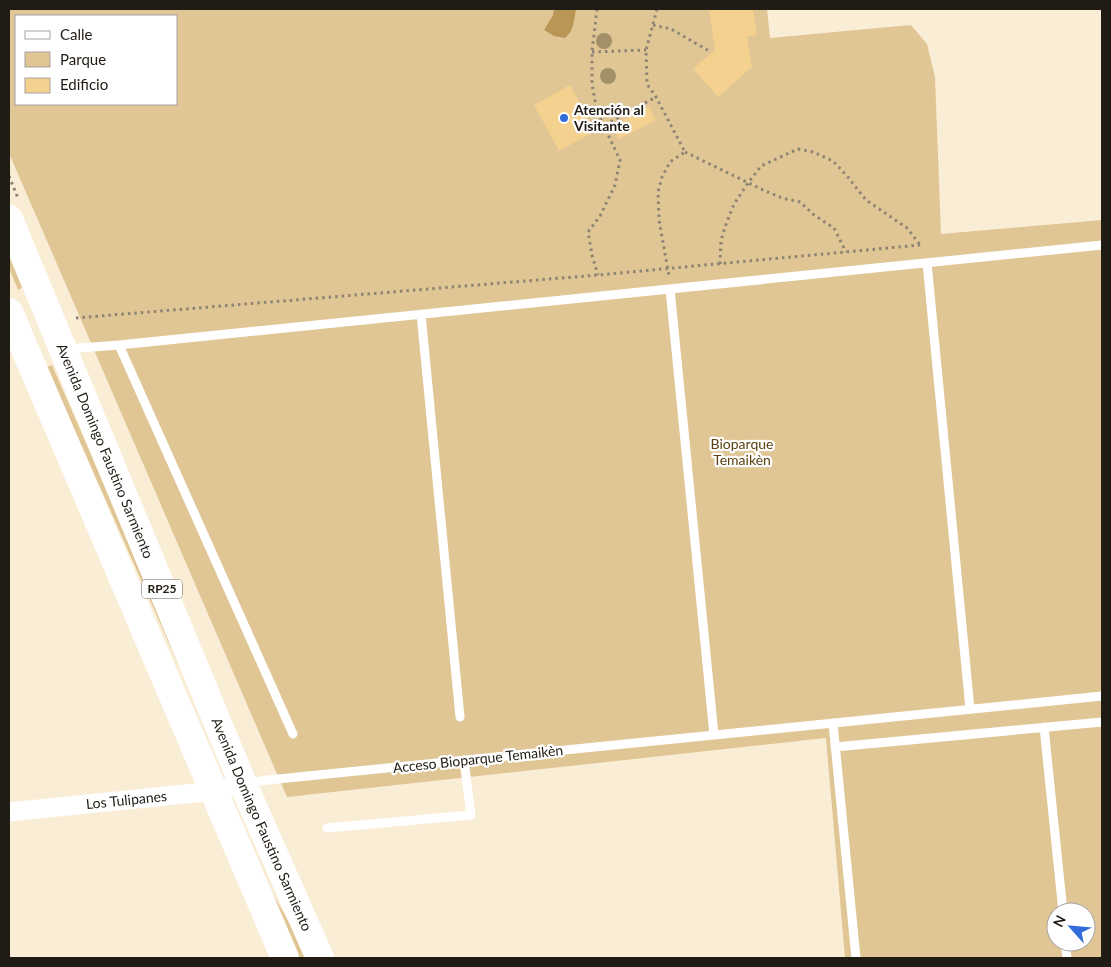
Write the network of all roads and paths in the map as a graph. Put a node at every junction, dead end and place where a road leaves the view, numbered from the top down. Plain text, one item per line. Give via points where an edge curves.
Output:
1 (597, 9) edge
2 (657, 9) edge
3 (653, 25) junction
4 (646, 50) junction
5 (709, 51) dead end
6 (592, 52) junction
7 (656, 97) junction
8 (605, 125) junction
9 (685, 152) junction
10 (748, 183) junction
11 (9, 219) edge
12 (1102, 245) edge
13 (920, 246) junction
14 (846, 252) junction
15 (927, 263) junction
16 (720, 264) junction
17 (669, 269) junction
18 (598, 275) junction
19 (670, 289) junction
20 (9, 312) edge
21 (421, 314) junction
22 (74, 319) dead end
23 (119, 345) junction
24 (63, 349) junction
25 (1102, 696) edge
26 (970, 709) junction
27 (460, 717) dead end
28 (1102, 722) edge
29 (833, 723) junction
30 (1044, 728) junction
31 (292, 734) dead end
32 (714, 735) junction
33 (835, 747) junction
34 (464, 760) junction
35 (244, 784) junction
36 (215, 791) junction
37 (9, 812) edge
38 (327, 828) dead end
39 (1061, 902) edge
40 (285, 958) edge
41 (320, 958) edge
42 (856, 958) edge

1 - 6 path
2 - 3 path
3 - 4 path
3 - 5 path via 671,28
4 - 6 path
4 - 7 path via 647,84
6 - 8 path via 592,84 597,111
7 - 8 path
7 - 9 path
8 - 18 path via 620,160 615,185 588,232
9 - 10 path
9 - 17 path via 670,162 658,192
10 - 13 path via 761,166 798,149 813,152 833,161 866,200 906,228
10 - 14 path via 800,202 834,228
10 - 16 path via 734,204 725,227
11 - 24 main road, Avenida Domingo Faustino Sarmiento / RP25
12 - 15 lane
13 - 14 path
13 - 15 path
14 - 16 path
15 - 19 lane
15 - 26 lane
16 - 17 path
17 - 18 path
17 - 19 path
18 - 22 path
19 - 21 lane
19 - 32 lane
20 - 36 main road, RP25
21 - 23 lane
21 - 27 lane
23 - 24 lane
23 - 31 lane
24 - 35 main road, Avenida Domingo Faustino Sarmiento / RP25
25 - 26 lane, Acceso Bioparque Temaikèn
26 - 29 lane, Acceso Bioparque Temaikèn
28 - 30 lane
29 - 32 lane, Acceso Bioparque Temaikèn
29 - 33 lane
30 - 33 lane
30 - 39 lane
32 - 34 lane, Acceso Bioparque Temaikèn
33 - 42 lane
34 - 35 lane, Acceso Bioparque Temaikèn
34 - 38 lane via 471,815
35 - 36 street, Los Tulipanes
35 - 41 main road, Avenida Domingo Faustino Sarmiento / RP25
36 - 37 street, Los Tulipanes
36 - 40 main road, RP25

